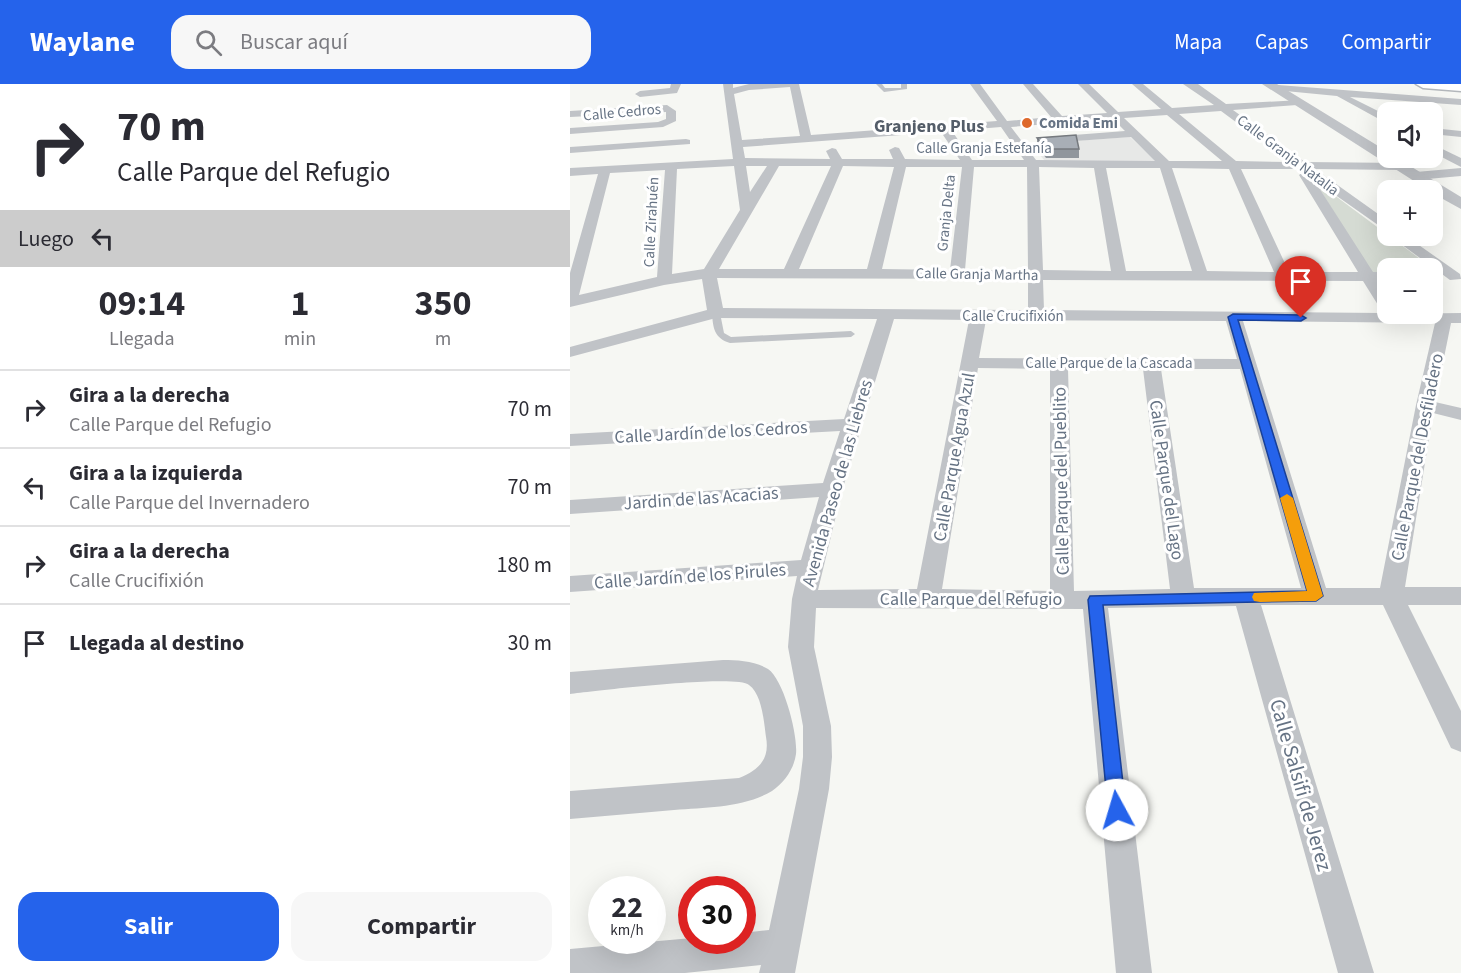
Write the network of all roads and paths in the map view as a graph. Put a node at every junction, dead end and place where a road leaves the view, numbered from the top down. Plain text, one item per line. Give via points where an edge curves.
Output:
1 (632, 84) edge
2 (676, 84) edge
3 (794, 84) edge
4 (879, 84) edge
5 (904, 84) edge
6 (975, 84) edge
7 (1028, 84) edge
8 (1083, 84) edge
9 (1137, 84) edge
10 (1188, 84) edge
11 (1423, 84) edge
12 (763, 85) edge
13 (1266, 87) edge
14 (1461, 87) edge
15 (729, 88) edge
16 (1335, 93) junction
17 (1297, 102) junction
18 (1461, 102) edge
19 (1278, 103) junction
20 (1223, 107) junction
21 (1170, 111) junction
22 (1377, 113) edge
23 (570, 114) edge
24 (1116, 115) junction
25 (1059, 119) junction
26 (1004, 123) junction
27 (944, 128) junction
28 (570, 131) edge
29 (887, 132) junction
30 (1443, 132) edge
31 (1133, 134) junction
32 (1461, 134) edge
33 (825, 137) junction
34 (806, 139) junction
35 (1029, 141) junction
36 (686, 142) dead end
37 (738, 144) junction
38 (570, 150) edge
39 (1377, 152) edge
40 (1443, 153) edge
41 (739, 162) junction
42 (775, 162) junction
43 (838, 163) junction
44 (901, 163) junction
45 (968, 163) junction
46 (1461, 163) edge
47 (1033, 164) junction
48 (1099, 164) junction
49 (1165, 164) junction
50 (1233, 165) junction
51 (1299, 165) junction
52 (671, 166) junction
53 (1373, 166) junction
54 (1377, 166) edge
55 (1401, 168) edge
56 (605, 170) junction
57 (570, 172) edge
58 (1461, 172) edge
59 (1405, 180) edge
60 (1411, 180) edge
61 (1430, 180) edge
62 (1443, 196) edge
63 (1461, 204) edge
64 (1443, 210) edge
65 (747, 212) junction
66 (1377, 220) edge
67 (1461, 221) edge
68 (1412, 246) edge
69 (790, 272) junction
70 (709, 273) junction
71 (874, 273) junction
72 (957, 274) junction
73 (1201, 274) junction
74 (1037, 275) junction
75 (1119, 275) junction
76 (1283, 276) junction
77 (1368, 277) junction
78 (1377, 277) edge
79 (1458, 277) edge
80 (664, 280) junction
81 (1377, 292) edge
82 (570, 302) edge
83 (716, 313) junction
84 (1377, 314) edge
85 (887, 315) junction
86 (978, 316) junction
87 (1035, 316) junction
88 (1233, 317) junction
89 (1453, 318) edge
90 (851, 334) dead end
91 (570, 352) edge
92 (971, 363) junction
93 (1059, 363) junction
94 (1151, 363) junction
95 (1246, 364) junction
96 (1425, 405) junction
97 (1461, 414) edge
98 (852, 424) junction
99 (570, 440) edge
100 (832, 489) junction
101 (570, 507) edge
102 (810, 567) junction
103 (570, 584) edge
104 (1316, 596) junction
105 (1391, 596) junction
106 (1183, 597) junction
107 (1246, 597) junction
108 (1461, 597) edge
109 (928, 598) junction
110 (804, 599) junction
111 (1062, 599) junction
112 (1095, 600) junction
113 (570, 683) edge
114 (1461, 740) edge
115 (570, 805) edge
116 (779, 960) edge
117 (570, 967) edge
118 (1134, 973) edge
119 (1356, 973) edge

1 - 2 street via 628,95 670,92
3 - 12 street
3 - 34 street
4 - 5 lane via 884,90 894,91 904,89
6 - 26 street
7 - 25 street
8 - 24 street
9 - 21 street
10 - 20 street, Calle Granja Natalia
11 - 14 main road
12 - 15 street
13 - 16 street
13 - 17 street
13 - 19 street
15 - 37 street
16 - 18 street
16 - 22 street
17 - 19 street
17 - 39 street
19 - 20 street
19 - 53 street
20 - 21 street
20 - 51 street, Calle Granja Natalia
21 - 24 street
21 - 50 street
23 - 28 street, Calle Cedros via 668,108 671,111 671,121 659,125
24 - 25 street
24 - 31 street
25 - 26 street
26 - 27 street
26 - 35 street
27 - 29 street
27 - 45 street, Granja Delta
29 - 33 street
29 - 44 street
30 - 32 street
31 - 35 street
31 - 49 street
33 - 34 street
33 - 43 street
34 - 37 street
35 - 47 street
36 - 38 street
37 - 41 street
40 - 46 street
41 - 42 street, Calle Granja Estefanía
41 - 52 street, Calle Granja Estefanía
41 - 65 street
42 - 43 street, Calle Granja Estefanía
42 - 65 street
43 - 44 street, Calle Granja Estefanía
43 - 69 street
44 - 45 street, Calle Granja Estefanía
44 - 71 street
45 - 47 street, Calle Granja Estefanía
45 - 72 street, Granja Delta
47 - 48 street, Calle Granja Estefanía
47 - 74 street
48 - 49 street, Calle Granja Estefanía
48 - 75 street
49 - 50 street, Calle Granja Estefanía
49 - 73 street
50 - 51 street, Calle Granja Estefanía
50 - 76 street
51 - 53 street, Calle Granja Estefanía
51 - 66 street, Calle Granja Natalia
51 - 77 street
52 - 56 street, Calle Granja Estefanía
52 - 80 street, Calle Zirahuén
53 - 54 street, Calle Granja Estefanía
53 - 59 street
55 - 60 street
56 - 57 street, Calle Granja Estefanía
56 - 82 street
58 - 61 street
62 - 63 street
64 - 67 street
65 - 70 street
68 - 79 street
69 - 70 street, Calle Granja Martha
69 - 71 street, Calle Granja Martha
70 - 80 street, Calle Granja Martha
70 - 83 street
71 - 72 street, Calle Granja Martha
72 - 74 street, Calle Granja Martha
73 - 75 street, Calle Granja Martha
73 - 76 street, Calle Granja Martha
74 - 75 street, Calle Granja Martha
74 - 87 street
76 - 77 street, Calle Granja Martha
77 - 78 street, Calle Granja Martha
77 - 81 street
80 - 82 street, Calle Granja Martha
83 - 85 street, Calle Crucifixión
83 - 90 lane via 719,334 730,340
83 - 91 street, Calle Crucifixión
84 - 88 street, Calle Crucifixión
85 - 86 street, Calle Crucifixión
85 - 98 street, Avenida Paseo de las Liebres
86 - 87 street, Calle Crucifixión
86 - 92 street, Calle Parque Agua Azul
87 - 88 street, Calle Crucifixión
88 - 95 street
89 - 96 street, Calle Parque del Desfiladero
92 - 93 street, Calle Parque de la Cascada
92 - 109 street, Calle Parque Agua Azul
93 - 94 street, Calle Parque de la Cascada
93 - 111 street, Calle Parque del Pueblito
94 - 95 street, Calle Parque de la Cascada
94 - 106 street, Calle Parque del Lago
95 - 104 street
96 - 97 street
96 - 105 street, Calle Parque del Desfiladero
98 - 99 street, Calle Jardín de los Cedros
98 - 100 street, Avenida Paseo de las Liebres
100 - 101 street, Jardin de las Acacias
100 - 102 street, Avenida Paseo de las Liebres
102 - 103 street, Calle Jardín de los Pirules
102 - 110 street, Avenida Paseo de las Liebres
104 - 105 street, Calle Parque del Refugio
104 - 107 street, Calle Parque del Refugio
105 - 108 street, Calle Parque del Refugio
105 - 114 street
106 - 107 street, Calle Parque del Refugio
106 - 112 street, Calle Parque del Refugio
107 - 119 street, Calle Salsifi de Jerez
109 - 110 street, Calle Parque del Refugio
109 - 111 street, Calle Parque del Refugio
110 - 116 street, Avenida Paseo de las Liebres via 803,663 817,728 818,759
111 - 112 street, Calle Parque del Refugio
112 - 118 street
113 - 115 street via 720,671 751,673 767,689 782,749 772,775 739,792
116 - 117 street

